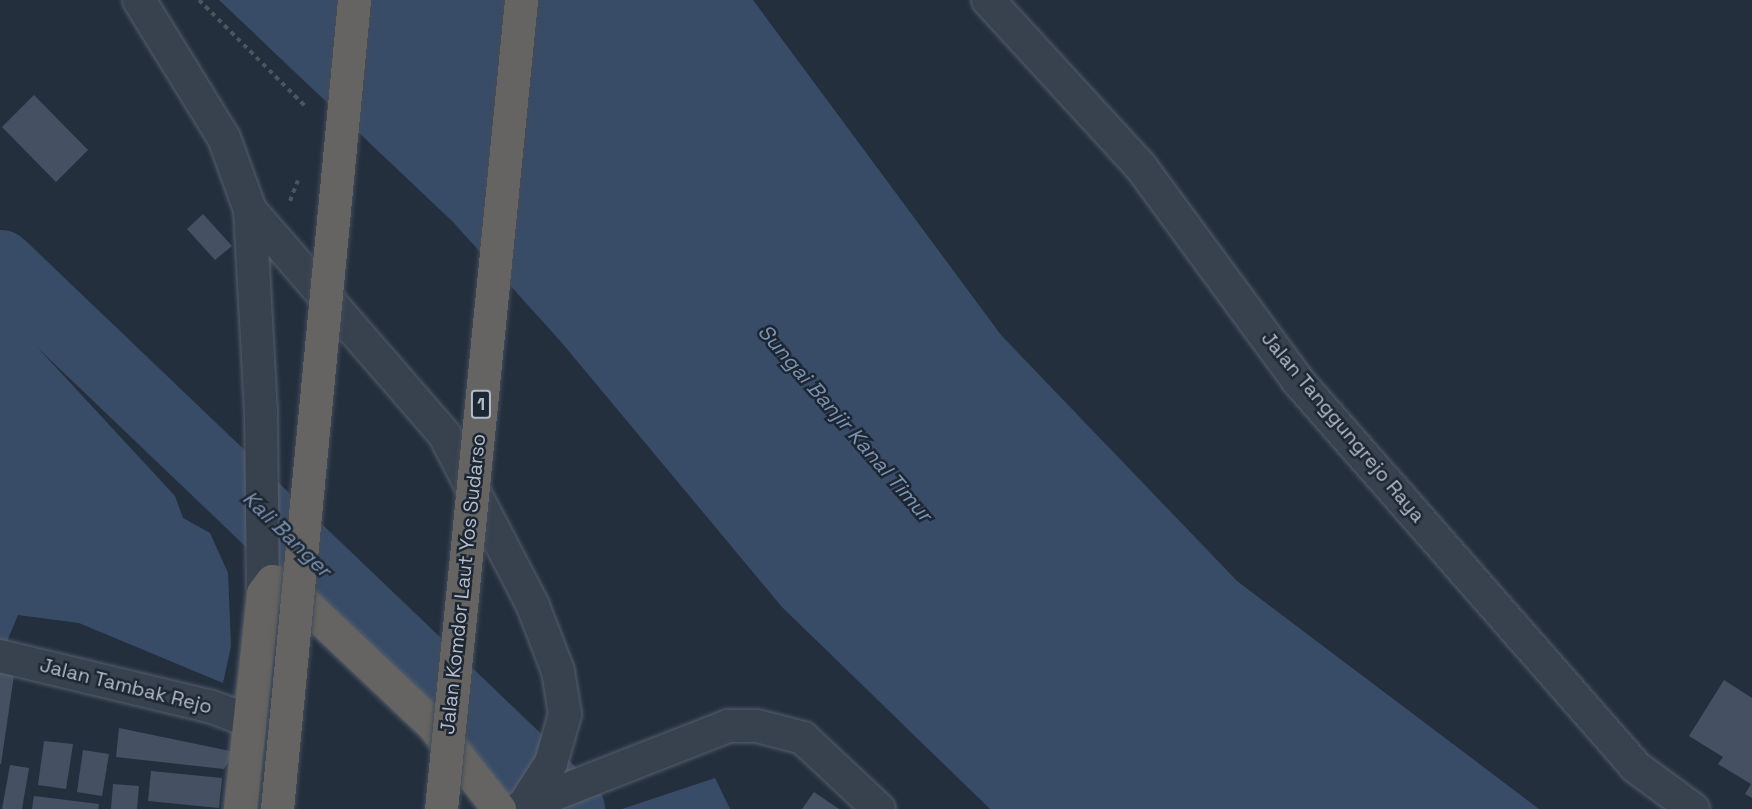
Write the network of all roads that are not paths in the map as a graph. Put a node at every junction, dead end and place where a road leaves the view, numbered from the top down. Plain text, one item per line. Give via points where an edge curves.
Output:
1 (139, 0) edge
2 (354, 0) edge
3 (521, 0) edge
4 (988, 0) edge
5 (250, 210) junction
6 (263, 593) junction
7 (0, 656) edge
8 (250, 721) junction
9 (521, 803) edge
10 (240, 809) edge
11 (277, 809) edge
12 (441, 809) edge
13 (879, 809) edge
14 (1693, 809) edge

1 - 5 street via 224,138
2 - 11 highway, bridge
3 - 12 highway, Jalan Komdor Laut Yos Sudarso / 1, bridge
4 - 14 street, Jalan Tanggungrejo Raya via 1141,167 1314,399 1636,767
5 - 6 street via 261,410
5 - 9 street via 444,434 533,606 558,670 565,714 551,763
6 - 8 highway
6 - 9 highway via 272,581 285,585
7 - 8 street, Jalan Tambak Rejo via 209,706
8 - 10 highway
9 - 13 street via 728,726 757,726 803,738

